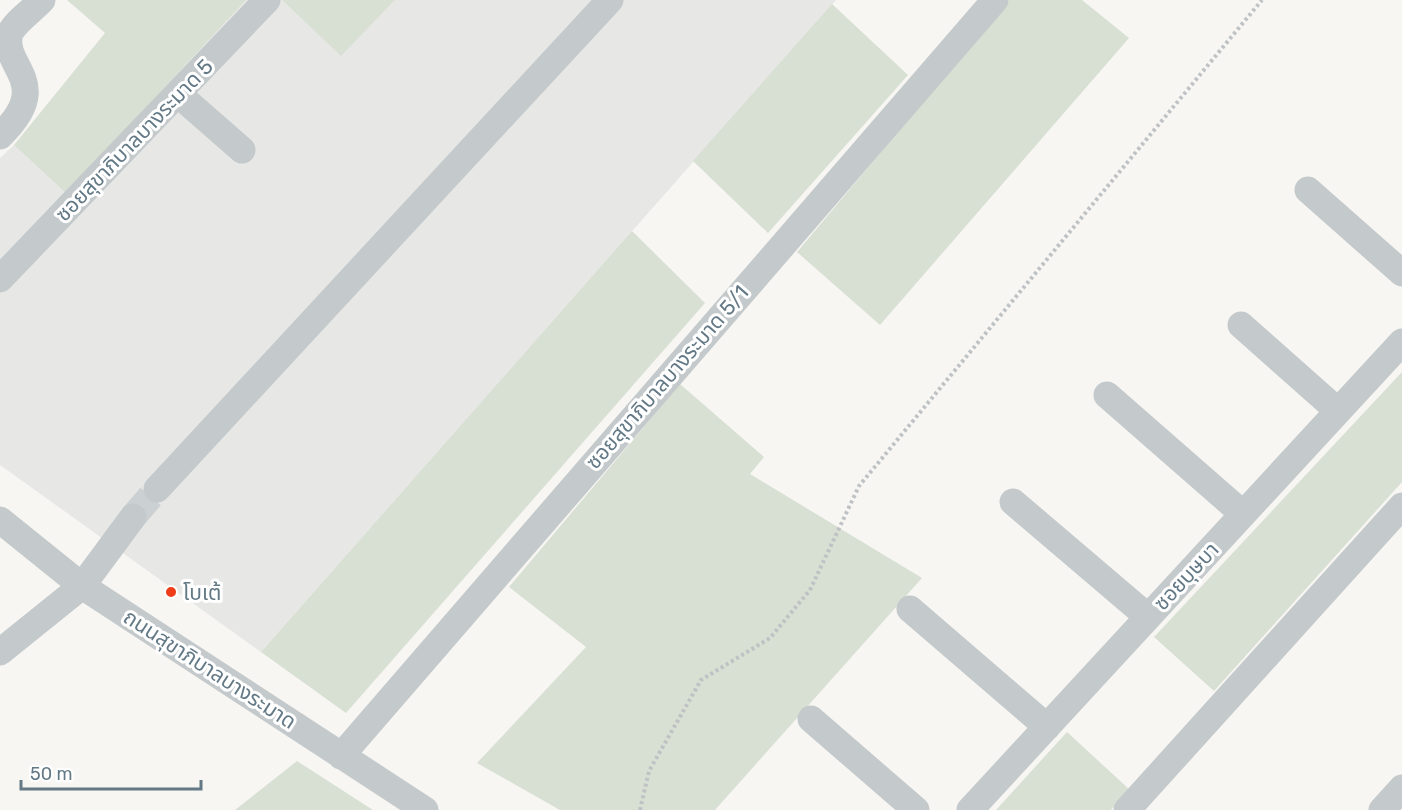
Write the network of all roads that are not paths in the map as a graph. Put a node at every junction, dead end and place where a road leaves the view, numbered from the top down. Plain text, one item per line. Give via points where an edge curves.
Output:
1 (42, 0) edge
2 (267, 0) edge
3 (610, 0) edge
4 (994, 0) edge
5 (178, 94) junction
6 (0, 136) edge
7 (242, 150) dead end
8 (1308, 190) dead end
9 (1402, 273) edge
10 (0, 279) edge
11 (1241, 325) dead end
12 (1402, 342) edge
13 (1107, 395) dead end
14 (1338, 411) junction
15 (157, 489) tunnel mouth
16 (1013, 502) dead end
17 (1402, 506) edge
18 (1243, 514) junction
19 (133, 517) tunnel mouth
20 (0, 520) edge
21 (82, 586) junction
22 (910, 609) dead end
23 (1148, 617) junction
24 (0, 652) edge
25 (811, 719) dead end
26 (1047, 727) junction
27 (341, 756) junction
28 (1402, 788) edge
29 (425, 810) edge
30 (916, 810) edge
31 (970, 810) edge
32 (1127, 810) edge
33 (1382, 810) edge

1 - 6 street via 10,32 8,55 21,76 25,92 16,119
2 - 5 street, ซอยสุขาภิบาลบางระมาด 5
3 - 15 street
4 - 27 street, ซอยสุขาภิบาลบางระมาด 5/1
5 - 7 street
5 - 10 street, ซอยสุขาภิบาลบางระมาด 5
8 - 9 street
11 - 14 street
12 - 14 street, ซอยบุษบา
13 - 18 street
14 - 18 street, ซอยบุษบา
16 - 23 street
17 - 32 street
18 - 23 street, ซอยบุษบา
19 - 21 street
20 - 21 street, ถนนสุขาภิบาลบางระมาด
21 - 24 street
21 - 27 street, ถนนสุขาภิบาลบางระมาด
22 - 26 street
23 - 26 street, ซอยบุษบา
25 - 30 street
26 - 31 street, ซอยบุษบา
27 - 29 street, ถนนสุขาภิบาลบางระมาด
28 - 33 street

